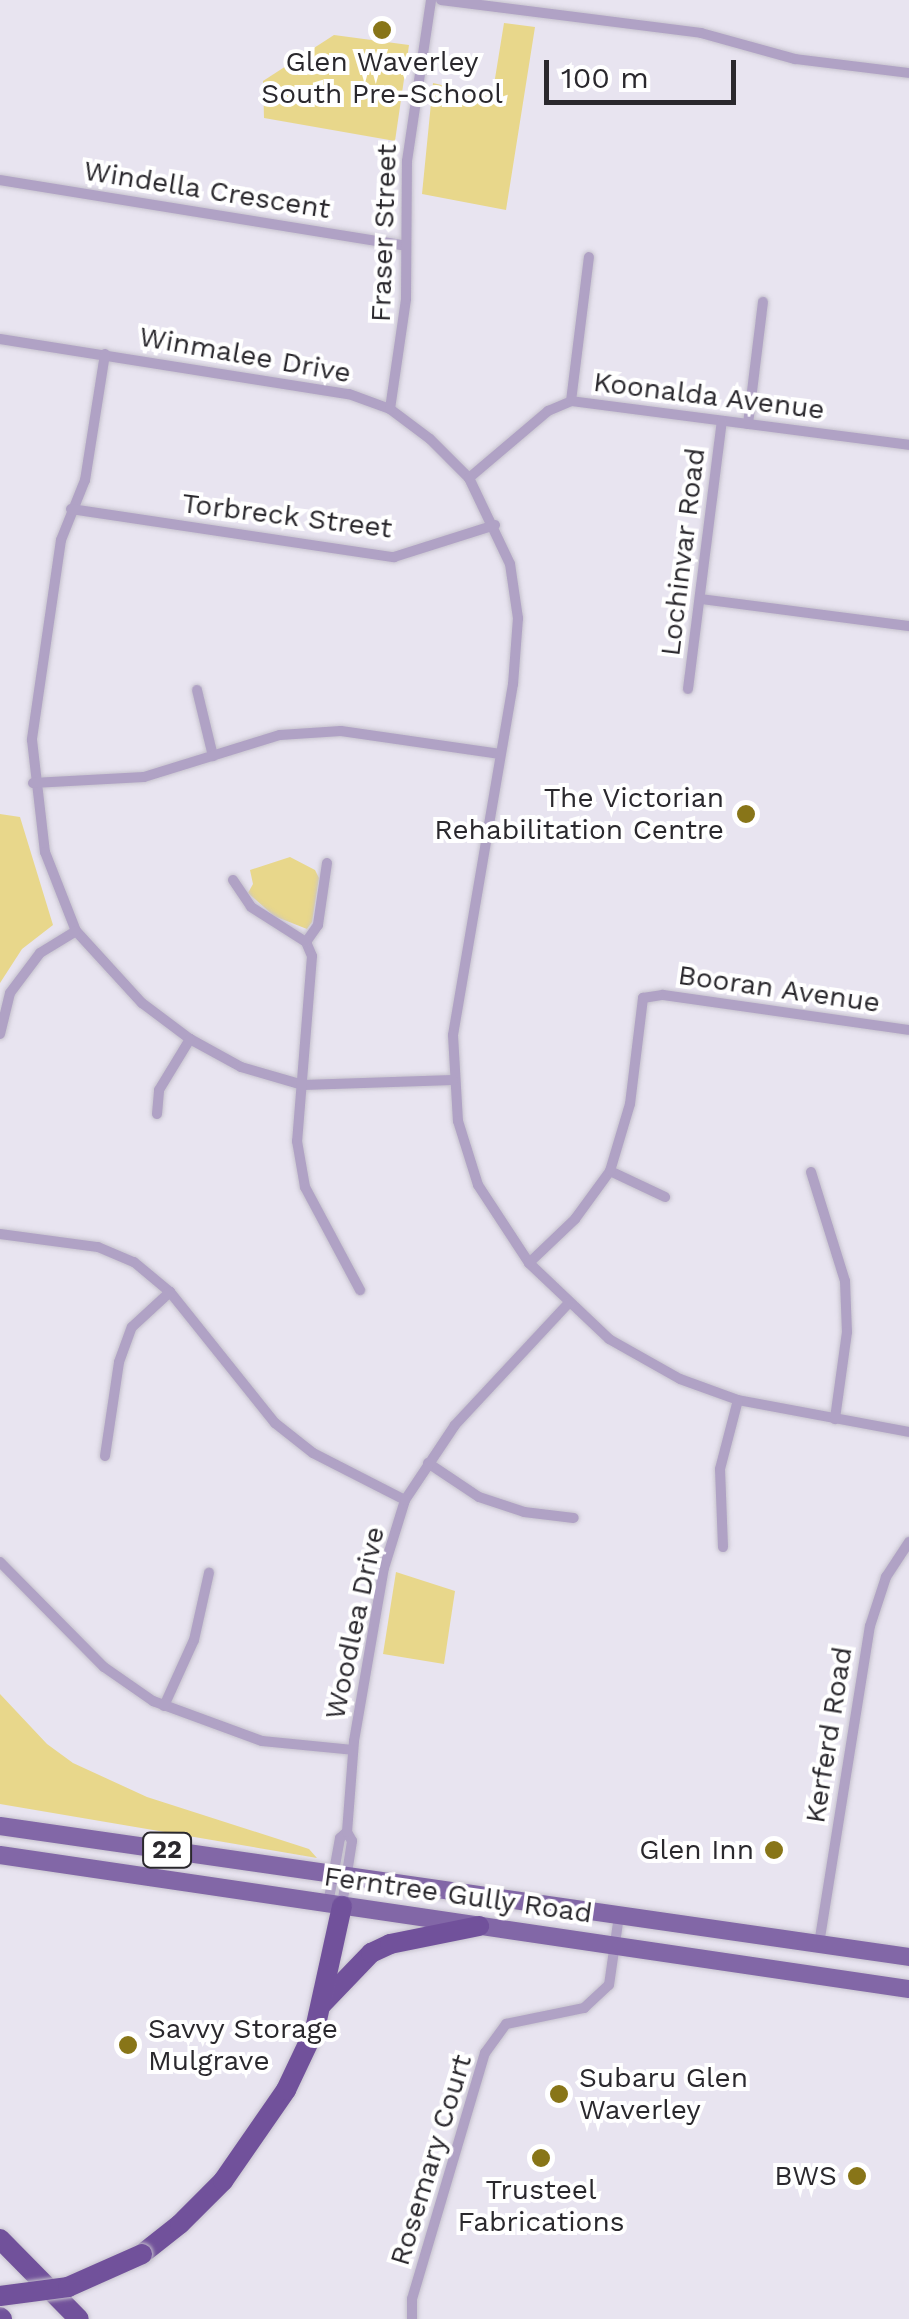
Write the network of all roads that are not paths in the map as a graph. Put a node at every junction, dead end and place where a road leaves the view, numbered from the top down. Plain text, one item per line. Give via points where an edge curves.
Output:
1 (431, 0) edge
2 (441, 0) edge
3 (909, 73) edge
4 (0, 180) edge
5 (406, 246) junction
6 (589, 257) dead end
7 (763, 302) dead end
8 (0, 339) edge
9 (105, 354) junction
10 (570, 401) junction
11 (390, 409) junction
12 (722, 421) junction
13 (748, 424) junction
14 (909, 445) edge
15 (469, 478) junction
16 (71, 509) junction
17 (495, 525) junction
18 (701, 599) junction
19 (909, 626) edge
20 (688, 689) dead end
21 (196, 690) dead end
22 (500, 754) junction
23 (213, 756) junction
24 (34, 783) junction
25 (327, 862) dead end
26 (233, 880) dead end
27 (76, 931) junction
28 (306, 942) junction
29 (909, 1030) edge
30 (0, 1034) edge
31 (190, 1039) junction
32 (453, 1080) junction
33 (303, 1086) junction
34 (157, 1114) dead end
35 (610, 1171) junction
36 (811, 1172) dead end
37 (664, 1197) dead end
38 (0, 1234) edge
39 (529, 1263) junction
40 (360, 1290) dead end
41 (170, 1292) junction
42 (568, 1304) junction
43 (738, 1400) junction
44 (835, 1419) junction
45 (909, 1432) edge
46 (105, 1456) dead end
47 (428, 1463) junction
48 (405, 1500) junction
49 (574, 1518) dead end
50 (909, 1542) edge
51 (722, 1547) dead end
52 (0, 1562) edge
53 (209, 1572) dead end
54 (164, 1706) junction
55 (352, 1750) junction
56 (0, 1826) edge
57 (0, 1855) edge
58 (340, 1874) junction
59 (335, 1905) junction
60 (619, 1916) junction
61 (479, 1926) junction
62 (819, 1944) junction
63 (616, 1946) junction
64 (875, 1952) junction
65 (909, 1957) edge
66 (870, 1983) junction
67 (909, 1989) edge
68 (321, 2005) junction
69 (0, 2239) edge
70 (0, 2296) edge
71 (78, 2319) edge
72 (412, 2319) edge

1 - 5 street, Fraser Street via 407,160
2 - 3 street via 701,34 795,59
4 - 5 street, Windella Crescent
5 - 11 street, Fraser Street via 403,334
6 - 10 street
7 - 13 street
8 - 9 street, Winmalee Drive
9 - 11 street, Winmalee Drive via 302,383
9 - 16 street via 85,480
10 - 12 street, Koonalda Avenue
10 - 15 street, Koonalda Avenue via 548,411
11 - 15 street, Winmalee Drive
12 - 13 street, Koonalda Avenue
12 - 18 street, Lochinvar Road
13 - 14 street, Koonalda Avenue
15 - 17 street, Winmalee Drive
16 - 17 street, Torbreck Street via 394,557
16 - 24 street via 32,740
17 - 22 street, Winmalee Drive via 510,564 518,618
18 - 19 street
18 - 20 street, Lochinvar Road
21 - 23 street
22 - 23 street via 340,731 280,735
22 - 32 street, Winmalee Drive via 453,1036
23 - 24 street via 144,777
24 - 27 street via 44,852
25 - 28 street via 318,925
26 - 28 street via 251,906
27 - 30 street via 40,954 10,993
27 - 31 street via 142,1003
28 - 33 street via 312,956
29 - 35 street, Booran Avenue via 662,995 643,998 630,1104
31 - 33 street via 241,1067
31 - 34 street via 160,1090
32 - 33 street
32 - 39 street, Winmalee Drive via 478,1184
33 - 40 street via 297,1141 304,1187
35 - 37 street
35 - 39 street, Booran Avenue via 576,1220
36 - 44 street via 845,1280 847,1332
38 - 41 street via 98,1247 134,1262
39 - 42 street, Winmalee Drive
41 - 46 street via 132,1327 119,1362
41 - 48 street via 274,1422 313,1453
42 - 43 street, Winmalee Drive via 608,1339 680,1379
42 - 47 street, Woodlea Drive
43 - 44 street, Winmalee Drive
43 - 51 street via 720,1468
44 - 45 street, Winmalee Drive
47 - 48 street, Woodlea Drive
47 - 49 street via 479,1497
48 - 55 street, Woodlea Drive via 384,1568
50 - 62 street, Kerferd Road via 886,1576 870,1626
52 - 54 street via 104,1667
53 - 54 street via 194,1640
54 - 55 street via 262,1741
55 - 58 street, Woodlea Drive via 352,1841
56 - 58 main road, Ferntree Gully Road / 22
57 - 59 main road, Ferntree Gully Road / 22
58 - 59 street, Woodlea Drive
58 - 60 main road, Ferntree Gully Road / 22
59 - 61 main road, Ferntree Gully Road / 22
59 - 68 highway
60 - 62 main road, Ferntree Gully Road / 22
60 - 63 street, Rosemary Court
61 - 63 main road, Ferntree Gully Road / 22
61 - 68 highway via 408,1937 371,1953
62 - 64 main road, Ferntree Gully Road / 22
63 - 66 main road, Ferntree Gully Road / 22
63 - 72 street, Rosemary Court via 608,1984 584,2008 506,2024 485,2053 412,2299
64 - 65 main road, Ferntree Gully Road / 22
64 - 66 main road
66 - 67 main road, Ferntree Gully Road / 22
68 - 70 highway, bridge via 306,2049 261,2131 197,2208 142,2254 68,2286
69 - 71 highway

